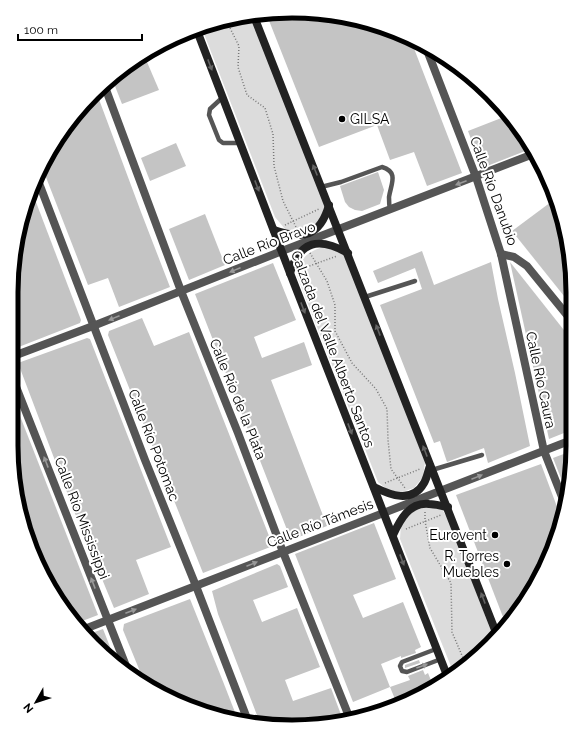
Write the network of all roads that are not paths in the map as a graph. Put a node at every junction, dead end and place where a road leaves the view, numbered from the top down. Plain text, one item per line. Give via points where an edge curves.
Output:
1 (255, 20) edge
2 (199, 35) edge
3 (429, 55) edge
4 (106, 90) edge
5 (223, 97) junction
6 (240, 143) junction
7 (530, 156) edge
8 (476, 177) junction
9 (40, 185) edge
10 (321, 187) junction
11 (329, 205) junction
12 (390, 210) junction
13 (274, 230) junction
14 (338, 230) junction
15 (282, 251) junction
16 (348, 253) junction
17 (501, 254) junction
18 (290, 273) junction
19 (415, 281) dead end
20 (181, 291) junction
21 (365, 297) junction
22 (566, 314) edge
23 (93, 326) junction
24 (18, 354) edge
25 (18, 392) edge
26 (566, 442) edge
27 (544, 451) junction
28 (482, 455) dead end
29 (431, 468) junction
30 (374, 487) junction
31 (441, 491) junction
32 (562, 496) edge
33 (448, 509) junction
34 (384, 512) junction
35 (393, 535) junction
36 (283, 552) junction
37 (196, 586) junction
38 (107, 620) junction
39 (87, 628) edge
40 (495, 630) edge
41 (436, 649) junction
42 (440, 660) junction
43 (125, 663) edge
44 (446, 673) edge
45 (348, 714) edge
46 (246, 716) edge

10 -> 1 main road
2 -> 5 main road, Calzada del Valle Alberto Santos
3 - 8 street, Calle Río Danubio
4 - 20 street, Calle Río de la Plata
5 - 6 main road, Calzada del Valle Alberto Santos
5 - 6 lane via 210,109 209,115 219,140 224,143
6 -> 13 main road, Calzada del Valle Alberto Santos
7 - 8 street, Calle Río Bravo
8 -> 12 street, Calle Río Bravo
8 - 17 street, Calle Río Danubio
9 - 23 street, Calle Río Potomac
10 - 11 main road
10 - 12 lane via 382,167 386,168 391,171 393,179 389,198
11 - 13 main road via 325,218 314,231 301,236
11 - 14 main road
12 - 14 street, Calle Río Bravo
13 - 15 main road, Calzada del Valle Alberto Santos
14 - 15 street, Calle Río Bravo
14 - 16 main road
15 - 18 main road, Calzada del Valle Alberto Santos
15 -> 20 street, Calle Río Bravo
16 - 18 main road via 336,246 323,243 306,246 300,251
16 - 21 main road
17 - 22 street, Calle Río Danubio via 514,257 527,266
17 - 27 street, Calle Río Caura
18 -> 30 main road, Calzada del Valle Alberto Santos
19 - 21 lane
20 -> 23 street, Calle Río Bravo
20 - 36 street, Calle Río de la Plata
29 -> 21 main road
23 - 24 street, Calle Río Bravo
23 - 37 street, Calle Río Potomac
38 -> 25 street, Calle Río Mississippi
26 - 27 street, Calle Río Támesis
31 -> 27 street, Calle Río Támesis
27 - 32 street, Calle Río Caura
28 - 29 lane
29 - 30 main road via 424,483 412,493 402,496 389,495
29 - 31 main road
30 - 34 main road, Calzada del Valle Alberto Santos
31 - 33 main road
31 - 34 street, Calle Río Támesis
33 - 35 main road via 422,504 407,511
40 -> 33 main road
34 - 35 main road, Calzada del Valle Alberto Santos
34 - 36 street, Calle Río Támesis
35 -> 41 main road, Calzada del Valle Alberto Santos
37 -> 36 street, Calle Río Támesis
36 - 45 street, Calle Río de la Plata
38 -> 37 street, Calle Río Támesis
37 - 46 street, Calle Río Potomac
38 - 39 street, Calle Río Támesis
38 - 43 street, Calle Río Mississippi
41 - 42 main road, Calzada del Valle Alberto Santos
41 -> 42 lane via 402,662 400,666 402,671 407,672
42 - 44 main road, Calzada del Valle Alberto Santos

